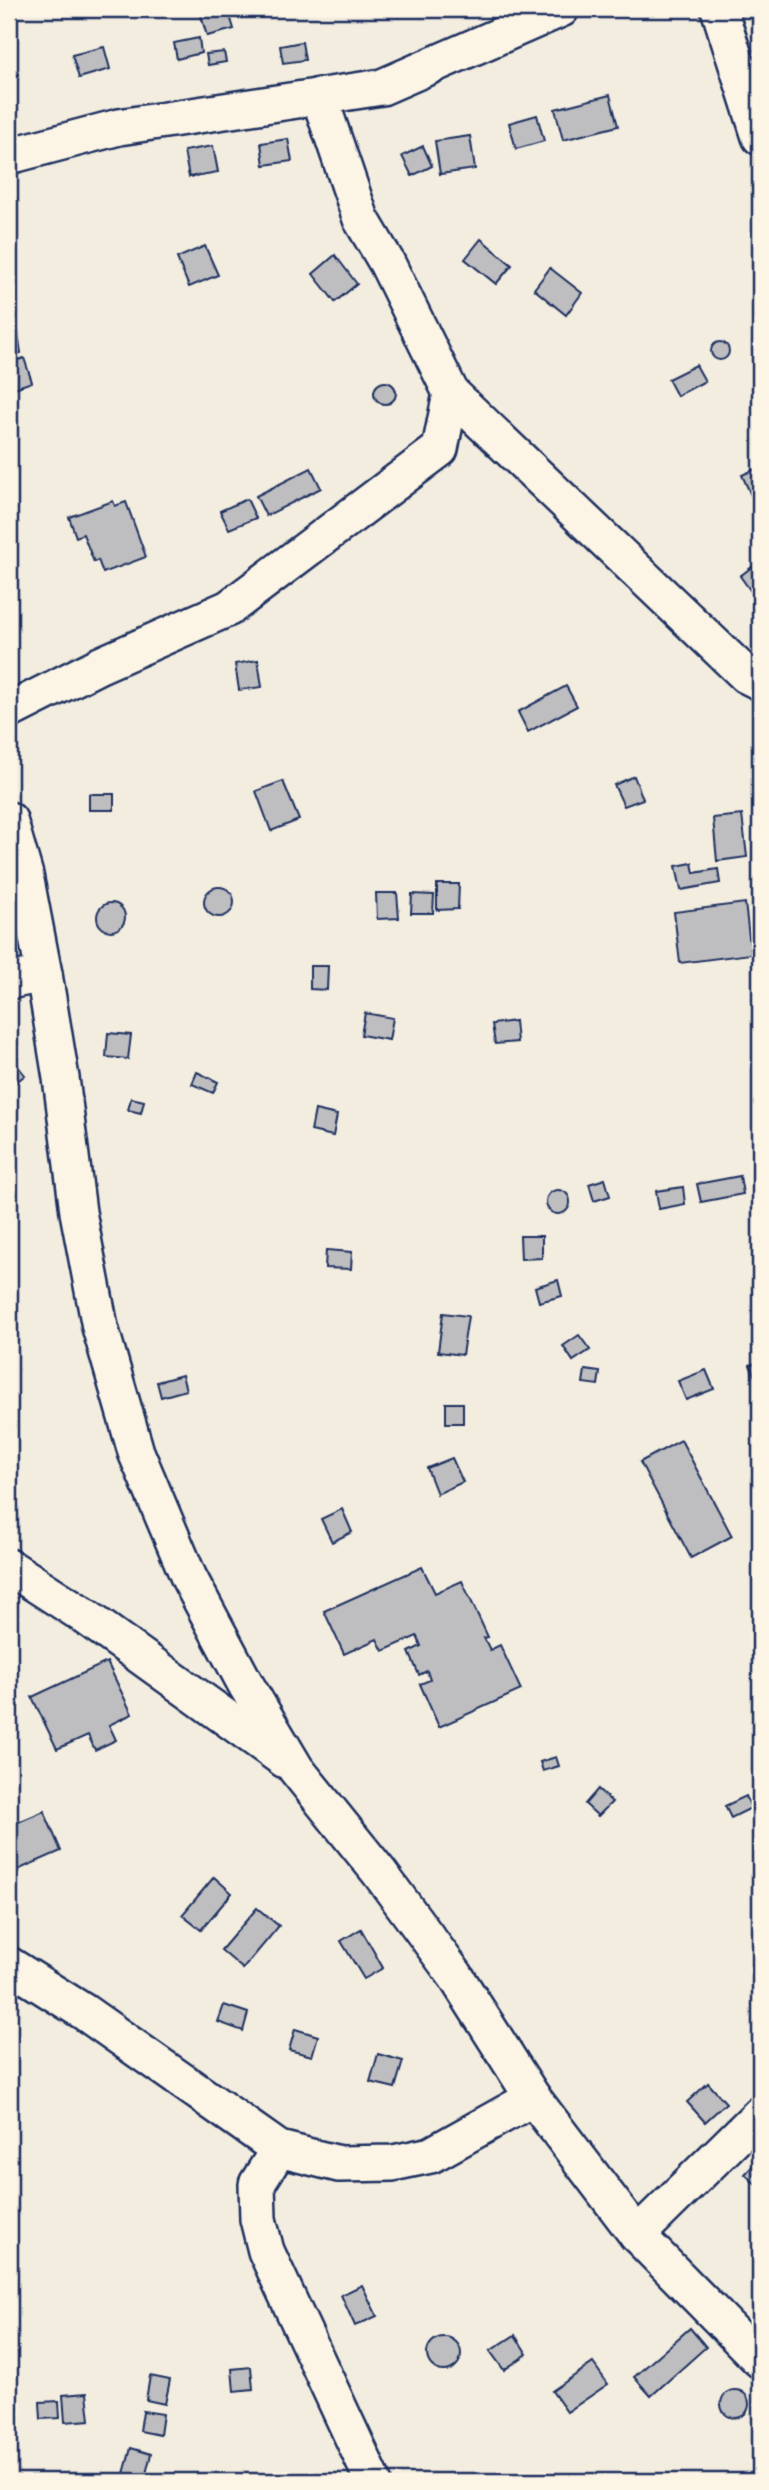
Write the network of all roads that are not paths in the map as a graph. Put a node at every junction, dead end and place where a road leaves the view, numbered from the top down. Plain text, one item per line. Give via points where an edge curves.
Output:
1 (561, 9) edge
2 (719, 9) edge
3 (319, 96) junction
4 (760, 137) edge
5 (9, 156) edge
6 (451, 393) junction
7 (760, 682) edge
8 (9, 711) edge
9 (9, 820) edge
10 (44, 974) junction
11 (9, 981) edge
12 (9, 1567) edge
13 (296, 1769) junction
14 (9, 1965) edge
15 (533, 2098) junction
16 (760, 2114) edge
17 (279, 2149) junction
18 (637, 2235) junction
19 (760, 2360) edge
20 (373, 2481) edge

1 - 3 street via 382,87
2 - 4 street
3 - 5 street via 119,127
3 - 6 street via 361,219
6 - 7 street via 746,676
6 - 8 street via 440,449 229,608
9 - 10 street via 25,874
10 - 11 street
10 - 13 street via 78,1212 100,1327 136,1452 189,1578
12 - 13 street via 82,1614
13 - 15 street via 455,1975
14 - 17 street
15 - 17 street via 431,2155 393,2163 339,2164
15 - 18 street
16 - 18 street
17 - 20 street via 257,2183 258,2219 266,2251
18 - 19 street

